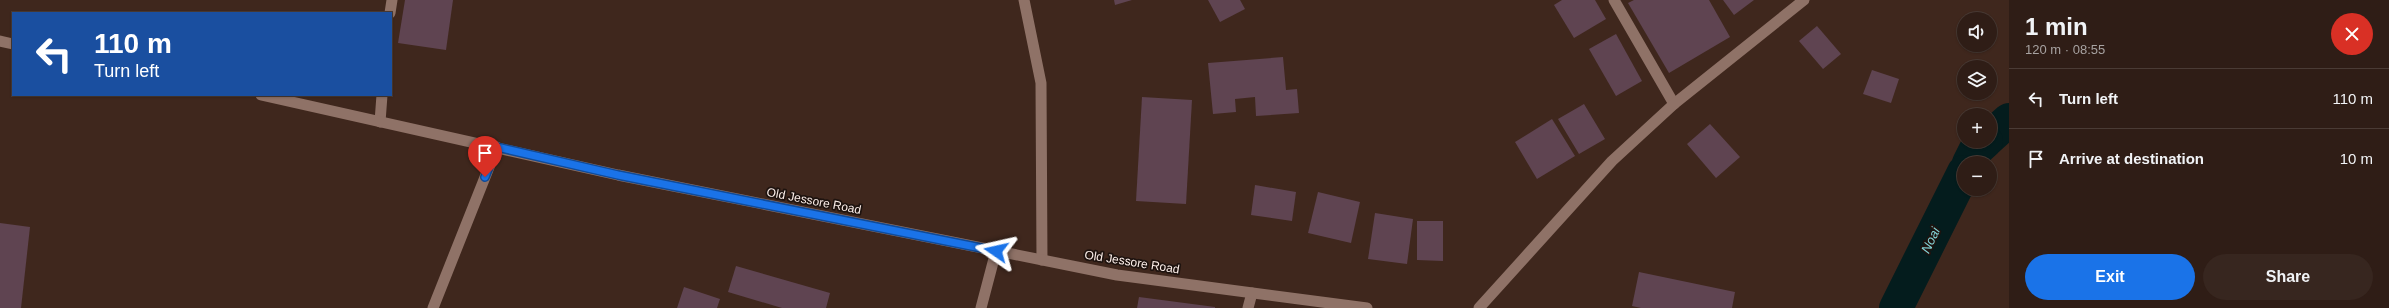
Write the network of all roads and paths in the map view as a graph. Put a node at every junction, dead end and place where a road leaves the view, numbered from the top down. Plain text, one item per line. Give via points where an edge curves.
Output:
1 (392, 0) edge
2 (1024, 0) edge
3 (1614, 0) edge
4 (1804, 0) edge
5 (390, 12) edge
6 (0, 41) edge
7 (12, 44) edge
8 (265, 96) edge
9 (382, 96) edge
10 (1674, 104) junction
11 (380, 122) junction
12 (497, 147) junction
13 (996, 251) junction
14 (1042, 260) junction
15 (1252, 293) junction
16 (433, 308) edge
17 (981, 308) edge
18 (1248, 308) edge
19 (1367, 308) edge
20 (1479, 308) edge

1 - 5 street
2 - 14 street via 1042,83
3 - 10 street
4 - 10 street
6 - 7 street
8 - 11 street, Old Jessore Road
9 - 11 street
10 - 20 street via 1612,161
11 - 12 street, Old Jessore Road
12 - 13 street, Old Jessore Road via 618,175
12 - 16 street
13 - 14 street, Old Jessore Road
13 - 17 street
14 - 15 street, Old Jessore Road via 1117,275
15 - 18 street
15 - 19 street, Old Jessore Road

